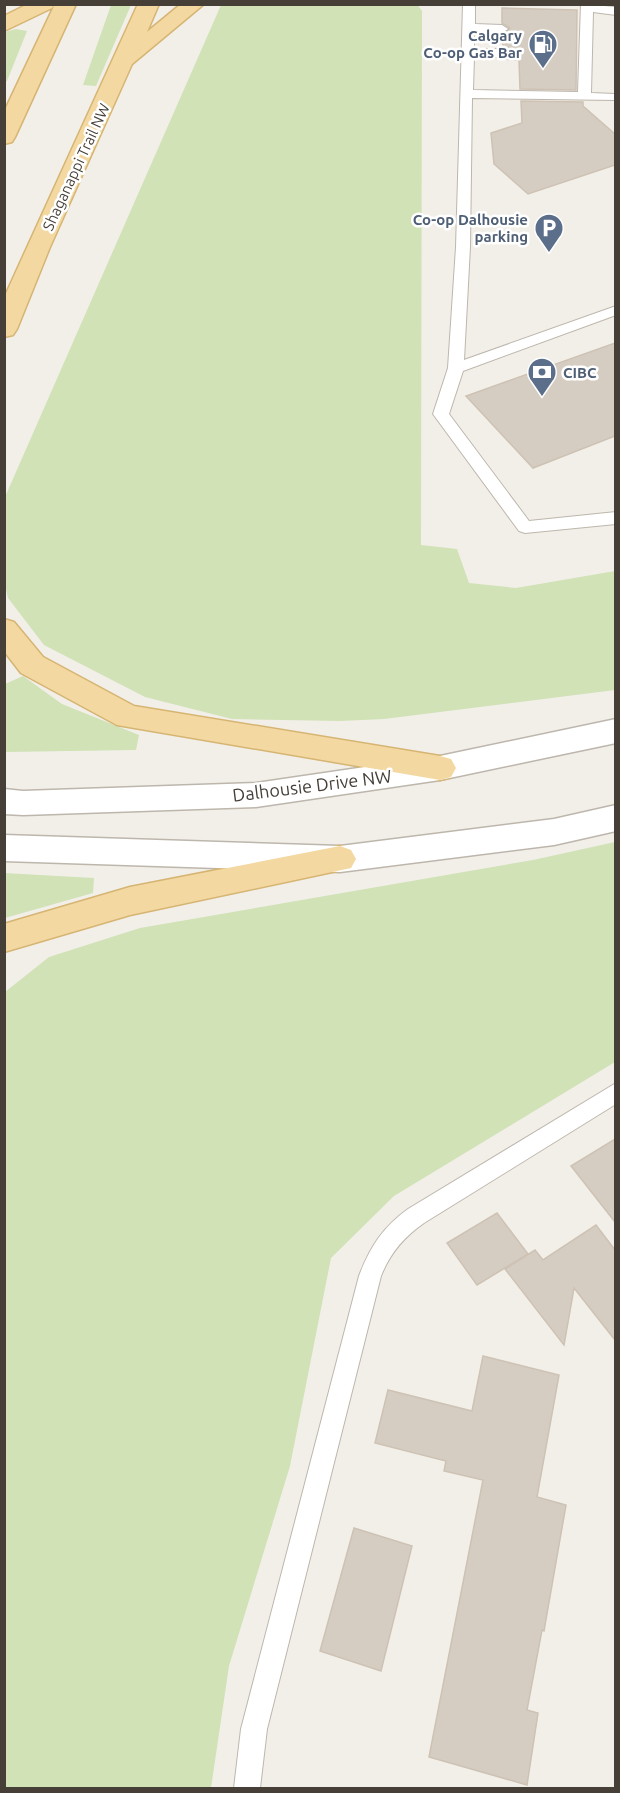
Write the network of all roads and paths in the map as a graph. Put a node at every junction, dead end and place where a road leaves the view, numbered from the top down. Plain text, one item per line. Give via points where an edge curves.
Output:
1 (45, 4) edge
2 (66, 4) edge
3 (149, 4) edge
4 (195, 4) edge
5 (469, 4) edge
6 (587, 6) edge
7 (615, 11) edge
8 (4, 25) edge
9 (467, 28) junction
10 (502, 29) dead end
11 (467, 53) junction
12 (503, 53) dead end
13 (125, 61) junction
14 (466, 94) junction
15 (584, 96) junction
16 (610, 97) dead end
17 (6, 128) edge
18 (615, 310) edge
19 (4, 329) edge
20 (456, 368) junction
21 (615, 518) edge
22 (4, 630) edge
23 (615, 731) edge
24 (440, 768) junction
25 (4, 801) edge
26 (615, 818) edge
27 (4, 848) edge
28 (340, 859) junction
29 (4, 938) edge
30 (615, 1092) edge
31 (247, 1788) edge

1 - 8 main road
2 - 17 main road
3 - 13 main road, Shaganappi Trail NW
4 - 13 main road
5 - 9 lane
6 - 7 lane
6 - 15 lane via 583,31
9 - 10 lane
9 - 11 lane
11 - 12 lane
11 - 14 lane
13 - 19 main road, Shaganappi Trail NW
14 - 15 lane
14 - 20 lane
15 - 16 lane
18 - 20 lane
20 - 21 lane via 441,414 525,527
22 - 24 main road via 32,665 128,717
23 - 24 street, Dalhousie Drive NW
24 - 25 street, Dalhousie Drive NW via 256,795
26 - 28 street via 554,832
27 - 28 street
28 - 29 main road via 130,902
30 - 31 lane via 393,1231 378,1256 254,1729

